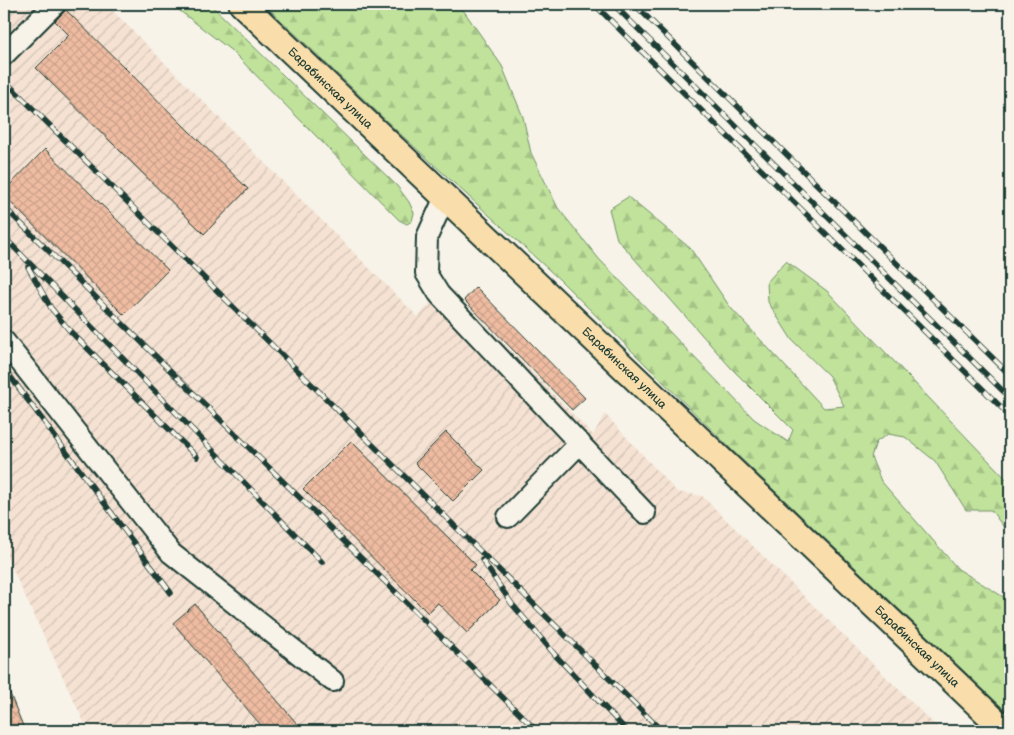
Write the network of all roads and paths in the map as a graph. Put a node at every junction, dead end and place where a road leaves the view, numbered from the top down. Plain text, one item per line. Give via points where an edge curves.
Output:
1 (55, 4) edge
2 (242, 4) edge
3 (4, 55) edge
4 (445, 197) junction
5 (4, 341) edge
6 (580, 443) junction
7 (646, 513) dead end
8 (508, 517) dead end
9 (334, 681) dead end
10 (1006, 731) edge

1 - 3 lane
2 - 4 main road, Барабинская улица
4 - 6 lane via 427,237 426,273 439,294
4 - 10 main road, Барабинская улица
5 - 9 lane via 171,553
6 - 7 lane
6 - 8 lane

